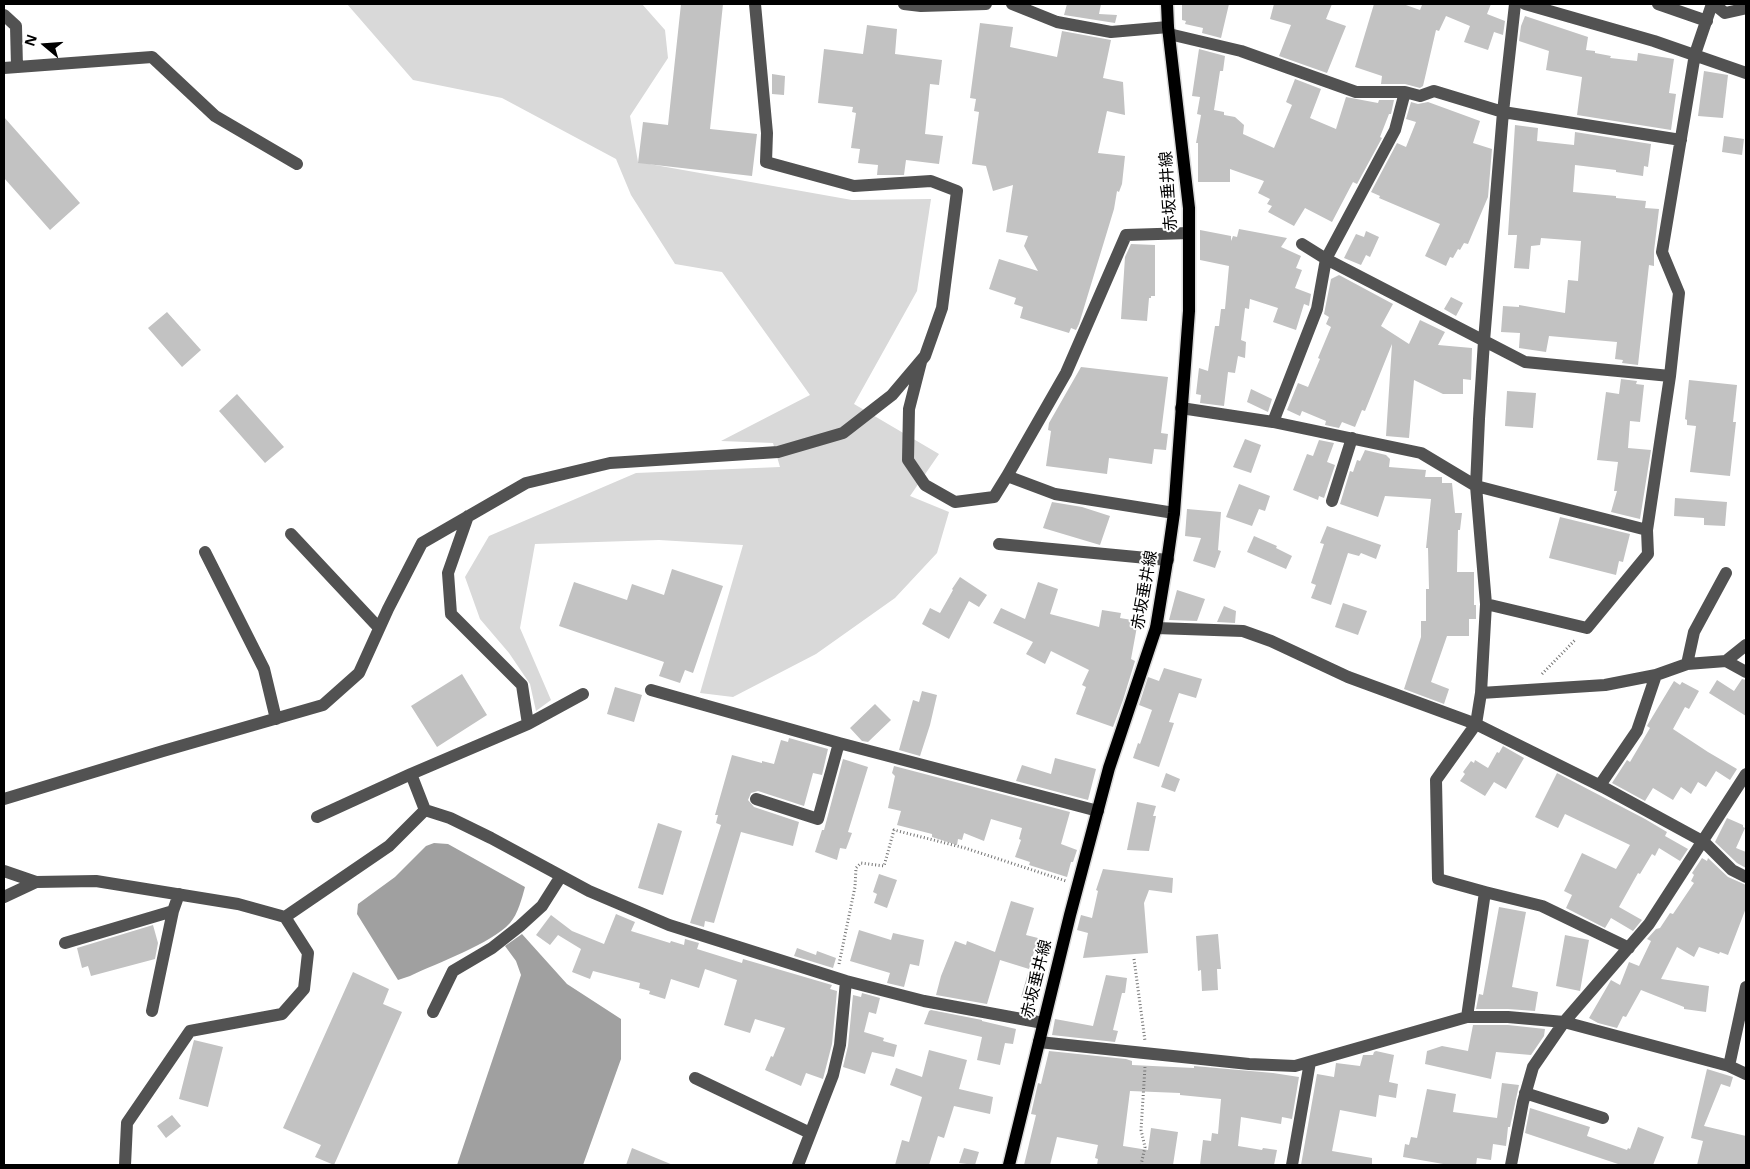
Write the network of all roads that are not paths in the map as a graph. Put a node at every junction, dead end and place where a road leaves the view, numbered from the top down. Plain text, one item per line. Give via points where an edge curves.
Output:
1 (755, 4) edge
2 (904, 4) edge
3 (986, 4) edge
4 (1012, 4) edge
5 (1167, 4) edge
6 (1514, 4) edge
7 (1524, 4) edge
8 (1658, 4) edge
9 (1713, 4) edge
10 (932, 5) edge
11 (1746, 6) edge
12 (4, 15) edge
13 (1707, 21) junction
14 (1168, 31) junction
15 (1695, 54) junction
16 (17, 67) junction
17 (4, 68) edge
18 (1746, 73) edge
19 (1405, 92) junction
20 (1502, 112) junction
21 (1681, 140) junction
22 (297, 164) dead end
23 (1189, 233) junction
24 (1302, 244) dead end
25 (1326, 259) junction
26 (1484, 341) junction
27 (922, 360) junction
28 (1670, 376) junction
29 (1181, 408) junction
30 (1273, 422) junction
31 (1352, 438) junction
32 (1007, 476) junction
33 (1476, 486) junction
34 (1332, 500) dead end
35 (1174, 513) junction
36 (468, 516) junction
37 (1647, 530) junction
38 (290, 534) dead end
39 (999, 544) dead end
40 (205, 552) dead end
41 (1168, 560) junction
42 (1726, 573) dead end
43 (1486, 604) junction
44 (379, 628) junction
45 (1156, 628) junction
46 (1746, 645) edge
47 (1726, 661) junction
48 (1686, 664) junction
49 (1746, 672) edge
50 (1656, 675) junction
51 (651, 690) dead end
52 (583, 694) dead end
53 (1481, 694) junction
54 (276, 719) junction
55 (528, 724) junction
56 (1476, 724) junction
57 (838, 743) junction
58 (411, 774) junction
59 (1746, 774) edge
60 (1600, 785) junction
61 (4, 799) edge
62 (756, 799) dead end
63 (425, 810) junction
64 (1098, 811) junction
65 (317, 816) dead end
66 (1704, 842) junction
67 (4, 871) edge
68 (561, 876) junction
69 (1746, 877) edge
70 (36, 882) junction
71 (1486, 892) junction
72 (179, 894) junction
73 (4, 897) edge
74 (173, 911) junction
75 (285, 917) junction
76 (65, 943) dead end
77 (1629, 948) junction
78 (842, 980) junction
79 (1746, 987) edge
80 (152, 1011) dead end
81 (433, 1012) dead end
82 (1466, 1017) junction
83 (1564, 1022) junction
84 (1043, 1023) junction
85 (1039, 1042) junction
86 (1310, 1062) junction
87 (1729, 1066) junction
88 (1746, 1074) edge
89 (695, 1078) dead end
90 (1525, 1093) junction
91 (1603, 1118) dead end
92 (810, 1132) junction
93 (125, 1165) edge
94 (798, 1165) edge
95 (1010, 1165) edge
96 (1292, 1165) edge
97 (1512, 1165) edge

1 - 27 street via 767,132 766,162 854,186 932,180 957,191 942,308
2 - 10 street
3 - 10 street
4 - 14 street via 1057,22 1110,32
5 - 14 main road, 赤坂垂井線
6 - 20 street
7 - 15 street
8 - 13 street
9 - 11 street via 1725,13
9 - 13 street
12 - 16 street via 16,26
13 - 15 street
14 - 19 street via 1241,51 1356,92
14 - 23 main road, 赤坂垂井線 via 1189,208
15 - 18 street
15 - 21 street
16 - 17 street
16 - 22 street via 152,57 215,116
19 - 20 street via 1420,96 1434,91
19 - 25 street via 1395,130
20 - 21 street
20 - 26 street
21 - 28 street via 1662,252 1679,293
23 - 29 main road, 赤坂垂井線 via 1189,311
23 - 32 street via 1126,235 1066,372
24 - 25 street
25 - 26 street
25 - 30 street via 1317,309
26 - 28 street via 1525,362
26 - 33 street
27 - 32 street via 909,409 908,460 926,485 955,502 994,497
27 - 36 street via 892,395 843,433 778,452 610,463 526,483
28 - 37 street
29 - 30 street
29 - 35 main road, 赤坂垂井線
30 - 31 street
31 - 33 street via 1421,453
31 - 34 street
32 - 35 street via 1055,494
33 - 37 street
33 - 43 street
35 - 41 main road, 赤坂垂井線
36 - 44 street via 422,543
36 - 55 street via 448,573 451,614 522,686
37 - 43 street via 1648,554 1587,628
38 - 44 street
39 - 41 street
40 - 54 street via 264,669
41 - 45 main road, 赤坂垂井線
42 - 48 street via 1694,632
43 - 53 street
44 - 54 street via 359,673 322,706
45 - 56 street via 1243,632 1271,641 1348,677
45 - 64 main road, 赤坂垂井線 via 1109,768
46 - 47 street
47 - 48 street
47 - 49 street
48 - 50 street
50 - 53 street via 1605,685
50 - 60 street via 1637,731
51 - 57 street
52 - 55 street
53 - 56 street
54 - 61 street
55 - 58 street
56 - 60 street
56 - 71 street via 1436,780 1438,879
57 - 62 street via 818,819
57 - 64 street
58 - 63 street
58 - 65 street
59 - 66 street
60 - 66 street
63 - 68 street via 450,818
63 - 75 street via 389,846
64 - 84 main road, 赤坂垂井線
66 - 69 street via 1732,870
66 - 77 street via 1650,924
67 - 70 street
68 - 78 street via 669,925
68 - 81 street via 542,906 520,926 492,948 453,971
70 - 72 street via 96,881
70 - 73 street
71 - 77 street via 1542,906
71 - 82 street
72 - 74 street
72 - 75 street via 238,904
74 - 76 street
74 - 80 street
75 - 93 street via 308,954 304,990 282,1014 190,1031 127,1123
77 - 83 street
78 - 84 street via 924,1001
78 - 92 street via 840,1045 833,1075
79 - 87 street
82 - 83 street
82 - 86 street
83 - 87 street
83 - 90 street via 1533,1067
84 - 85 main road, 赤坂垂井線
85 - 86 street via 1249,1064 1294,1066
85 - 95 main road, 赤坂垂井線
86 - 96 street
87 - 88 street
89 - 92 street
90 - 91 street
90 - 97 street
92 - 94 street

